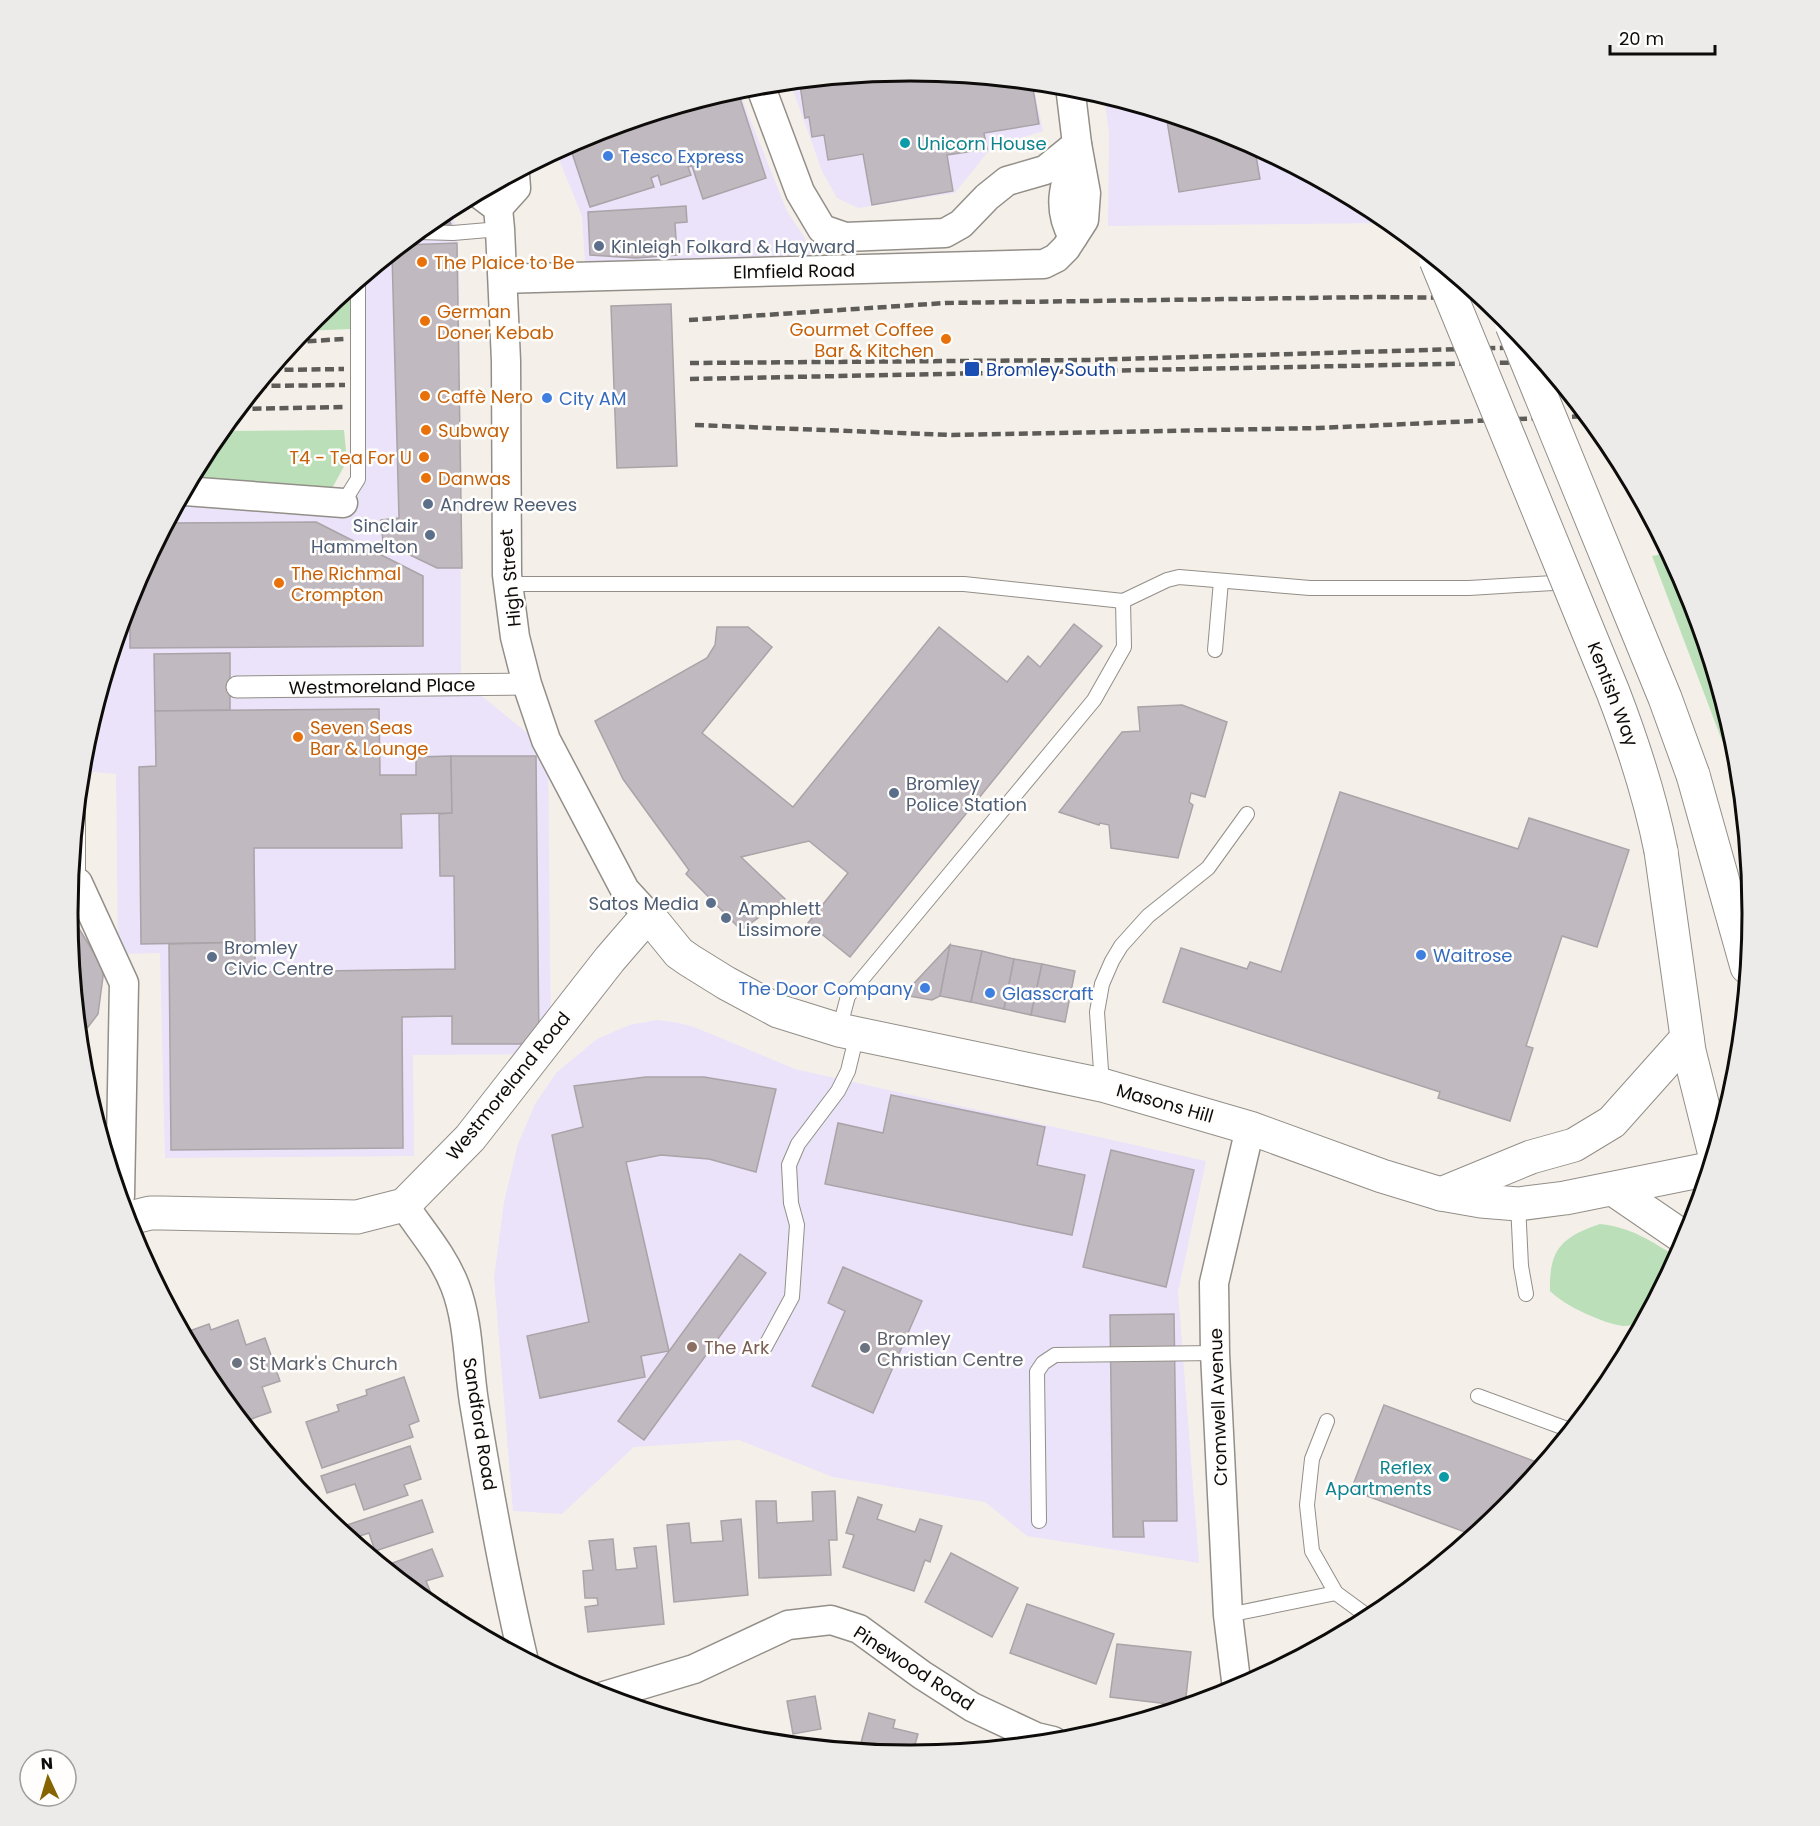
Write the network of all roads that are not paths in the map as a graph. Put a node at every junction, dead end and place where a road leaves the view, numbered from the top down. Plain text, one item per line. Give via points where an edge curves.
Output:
1 (764, 94) edge
2 (1071, 97) edge
3 (1077, 144) junction
4 (515, 181) edge
5 (492, 210) edge
6 (432, 232) edge
7 (1441, 273) edge
8 (503, 279) junction
9 (358, 290) edge
10 (1522, 350) edge
11 (192, 492) edge
12 (343, 503) joint
13 (1221, 581) junction
14 (1553, 583) dead end
15 (508, 584) junction
16 (1123, 601) junction
17 (1215, 650) dead end
18 (527, 684) junction
19 (237, 687) dead end
20 (1247, 814) dead end
21 (79, 885) edge
22 (648, 915) junction
23 (1741, 945) edge
24 (848, 1032) junction
25 (1687, 1038) junction
26 (1102, 1085) junction
27 (1250, 1128) junction
28 (1711, 1138) edge
29 (1701, 1170) edge
30 (120, 1175) edge
31 (1612, 1189) junction
32 (1441, 1194) junction
33 (1518, 1204) junction
34 (404, 1205) junction
35 (136, 1217) edge
36 (1678, 1233) edge
37 (1526, 1294) dead end
38 (765, 1347) dead end
39 (1215, 1353) junction
40 (1478, 1396) dead end
41 (1327, 1421) dead end
42 (1563, 1428) edge
43 (1039, 1521) dead end
44 (1336, 1593) junction
45 (1361, 1612) edge
46 (1228, 1615) junction
47 (521, 1648) edge
48 (1236, 1678) edge
49 (618, 1692) edge
50 (1033, 1736) edge

1 - 3 street via 800,192 822,229 845,237 945,232 961,224 1007,181 1045,170
2 - 3 street, Elmfield Road
3 - 8 street, Elmfield Road via 1086,193 1084,220 1066,248 1044,264
4 - 5 street via 516,188
5 - 6 lane via 453,233
5 - 8 street, High Street
7 - 25 main road, Kentish Way, bridge via 1638,758 1661,850
8 - 15 street, High Street
9 - 12 lane via 358,479
10 - 23 main road, bridge via 1665,698 1693,775
11 - 12 street
13 - 14 lane via 1310,588 1469,588
13 - 16 lane via 1179,577
13 - 17 lane
15 - 16 lane via 964,584
15 - 18 street, High Street via 515,637
16 - 24 lane via 1124,647 1094,700 848,996
18 - 19 street, Westmoreland Place
18 - 22 street, High Street via 546,740 567,781 625,890
20 - 26 lane via 1208,867 1148,916 1112,961 1102,984 1097,1012
21 - 30 street via 124,983
22 - 24 main road, Masons Hill via 680,953 706,972 778,1011
22 - 34 main road, Westmoreland Road via 470,1138
24 - 26 main road, Masons Hill
24 - 38 lane via 848,1071 838,1091 798,1144 789,1165 791,1203 797,1225 792,1297
25 - 28 main road, Kentish Way
25 - 32 main road via 1611,1122 1596,1132 1574,1145 1531,1157
26 - 27 main road, Masons Hill
27 - 32 main road, Masons Hill
27 - 39 street, Cromwell Avenue via 1214,1283
29 - 31 main road, Masons Hill
31 - 33 main road, Masons Hill
31 - 36 main road
32 - 33 main road, Masons Hill
33 - 37 lane
34 - 35 main road via 357,1217 161,1213
34 - 47 street, Sandford Road via 440,1255 456,1288 507,1588
39 - 43 lane via 1055,1355 1043,1363 1037,1372
39 - 46 street, Cromwell Avenue
40 - 42 lane
41 - 44 lane via 1312,1459 1307,1504 1312,1551
44 - 45 lane
44 - 46 lane
46 - 48 street, Cromwell Avenue
49 - 50 street, Pinewood Road via 694,1669 788,1625 831,1620 860,1629 972,1707

